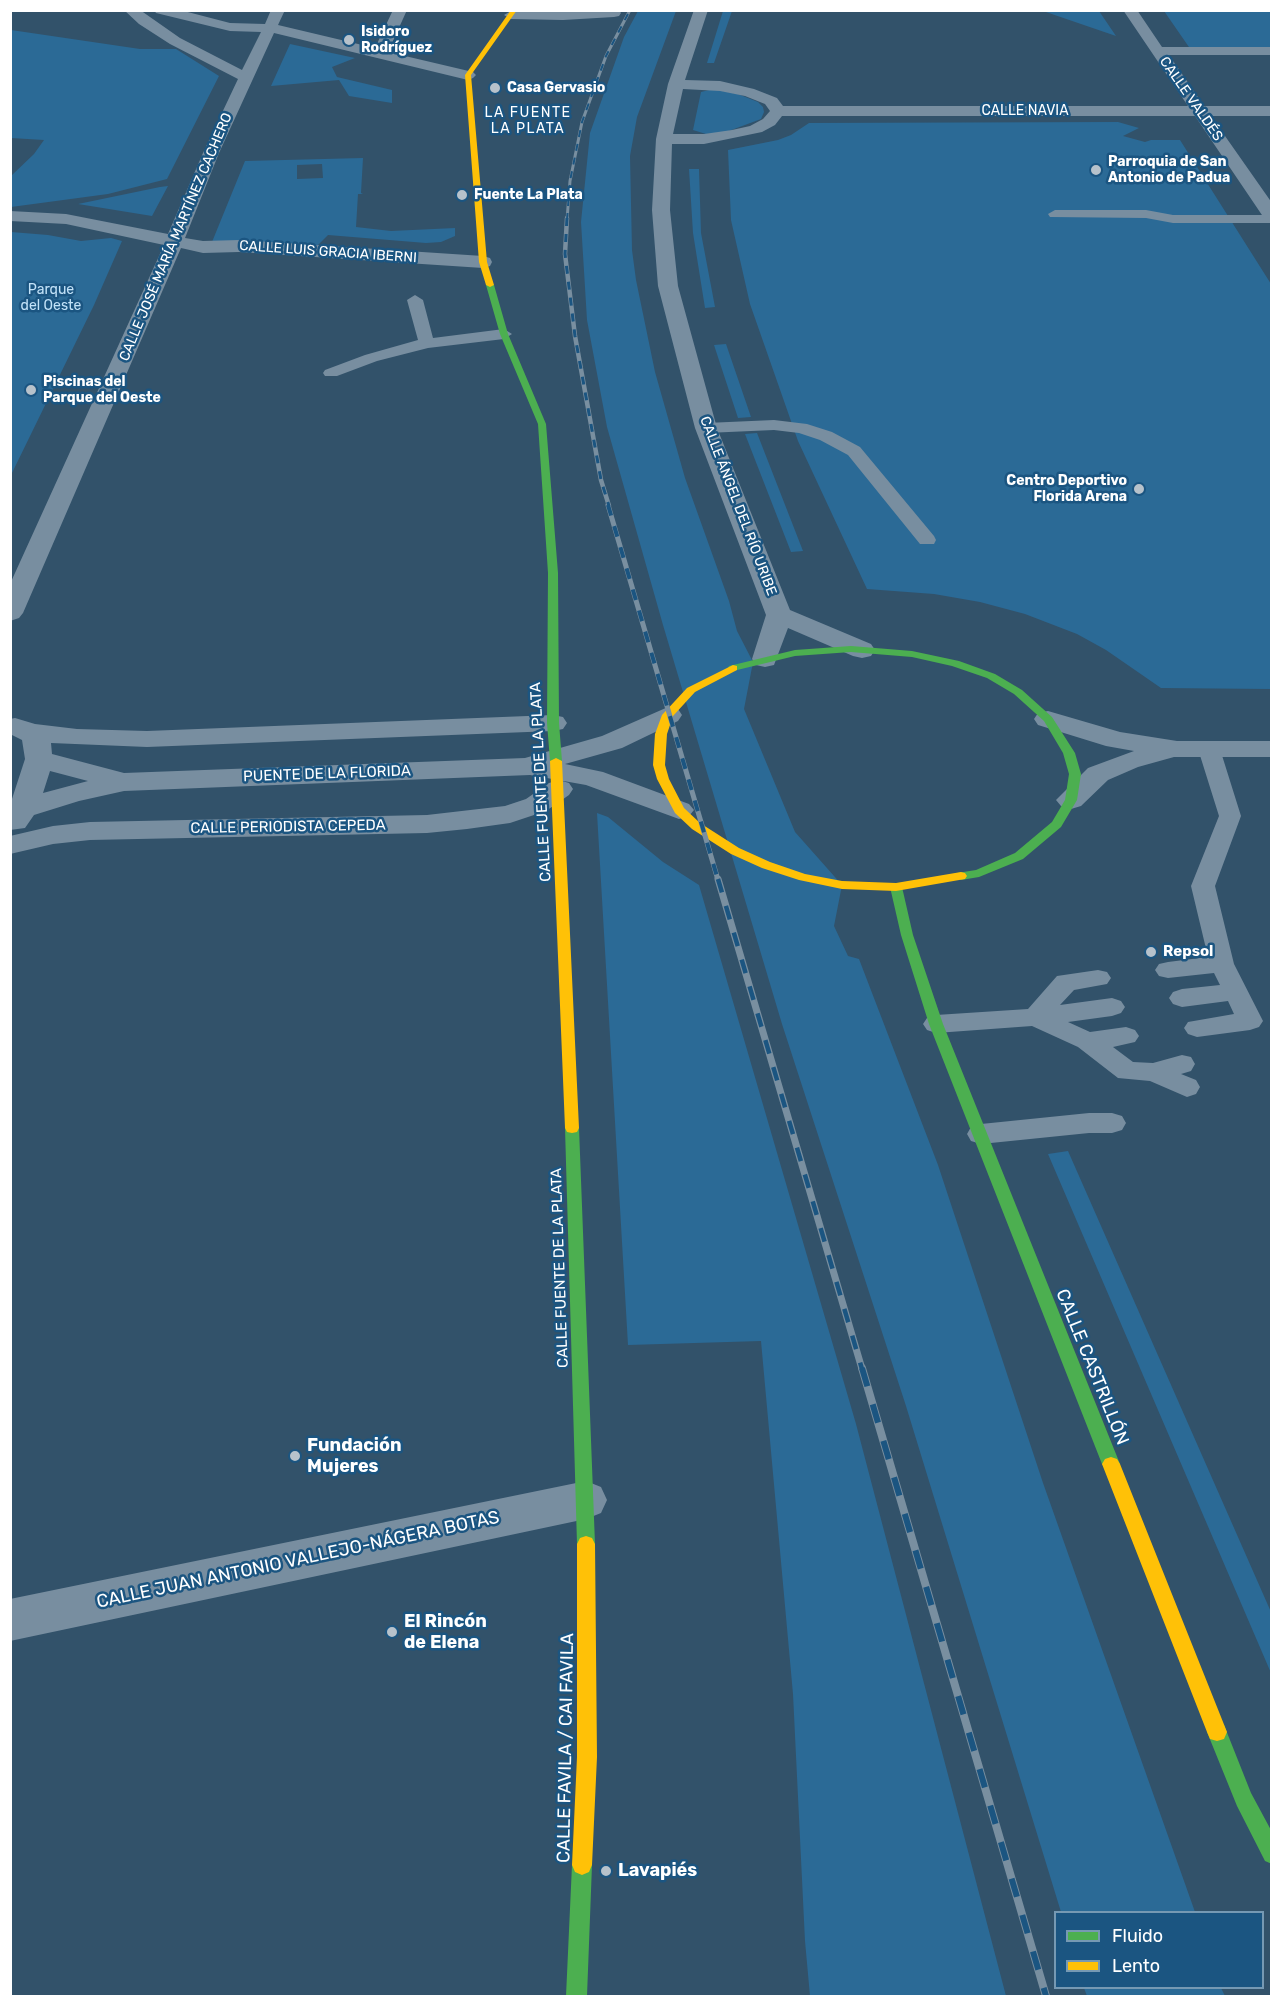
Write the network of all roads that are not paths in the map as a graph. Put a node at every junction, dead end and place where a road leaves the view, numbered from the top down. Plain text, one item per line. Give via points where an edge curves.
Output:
1 (131, 10) edge
2 (161, 10) edge
3 (400, 10) edge
4 (701, 10) edge
5 (1130, 10) edge
6 (513, 13) edge
7 (614, 13) dead end
8 (275, 19) edge
9 (1158, 51) junction
10 (1272, 51) edge
11 (380, 54) junction
12 (468, 75) junction
13 (245, 77) junction
14 (676, 84) junction
15 (778, 111) junction
16 (1199, 111) junction
17 (1272, 111) edge
18 (664, 139) junction
19 (1055, 214) dead end
20 (10, 216) edge
21 (1272, 218) edge
22 (174, 242) junction
23 (483, 262) junction
24 (415, 300) dead end
25 (504, 334) junction
26 (427, 343) junction
27 (332, 373) dead end
28 (706, 428) junction
29 (927, 540) dead end
30 (10, 613) edge
31 (779, 615) junction
32 (862, 650) junction
33 (759, 661) junction
34 (668, 716) junction
35 (1048, 719) junction
36 (553, 723) junction
37 (27, 739) edge
38 (1177, 749) junction
39 (1209, 749) junction
40 (1272, 749) edge
41 (530, 766) junction
42 (124, 782) junction
43 (559, 789) junction
44 (1071, 800) junction
45 (679, 810) junction
46 (17, 819) edge
47 (10, 845) edge
48 (896, 887) junction
49 (1222, 964) junction
50 (1168, 970) dead end
51 (1098, 978) dead end
52 (1235, 992) junction
53 (1182, 998) dead end
54 (1112, 1007) dead end
55 (1035, 1017) junction
56 (936, 1024) junction
57 (1261, 1026) edge
58 (1197, 1028) dead end
59 (1126, 1036) dead end
60 (1087, 1041) junction
61 (1185, 1076) dead end
62 (1112, 1123) dead end
63 (981, 1134) junction
64 (586, 1500) junction
65 (10, 1620) edge
66 (1272, 1854) edge
67 (576, 1996) edge

1 - 13 street via 175,40
2 - 8 street via 230,27
3 - 11 street
4 - 14 street, CALLE ÁNGEL DEL RÍO URIBE
5 - 9 street, CALLE VALDÉS
6 - 7 street
6 - 12 main road
8 - 11 street
8 - 13 street, CALLE JOSÉ MARÍA MARTÍNEZ CACHERO
9 - 10 street
9 - 16 street, CALLE VALDÉS
11 - 12 street
12 - 23 main road, CALLE FUENTE DE LA PLATA
13 - 22 street, CALLE JOSÉ MARÍA MARTÍNEZ CACHERO
14 - 15 street via 749,92 771,101
14 - 18 street, CALLE ÁNGEL DEL RÍO URIBE
15 - 16 street, CALLE NAVIA
15 - 18 street via 756,129 732,135
16 - 17 street, CALLE NAVIA
16 - 21 street, CALLE VALDÉS
18 - 28 street, CALLE ÁNGEL DEL RÍO URIBE via 661,210 668,286
19 - 21 lane
20 - 22 street, CALLE LUIS GRACIA IBERNI via 89,223
22 - 23 street, CALLE LUIS GRACIA IBERNI via 203,247
22 - 30 street, CALLE JOSÉ MARÍA MARTÍNEZ CACHERO
23 - 25 main road, CALLE FUENTE DE LA PLATA
24 - 26 lane
25 - 26 lane
25 - 36 main road, CALLE FUENTE DE LA PLATA via 542,424 553,573
26 - 27 lane
28 - 29 lane via 774,425 826,436 854,451
28 - 31 street, CALLE ÁNGEL DEL RÍO URIBE
31 - 32 street, CALLE ÁNGEL DEL RÍO URIBE
31 - 33 street, CALLE ÁNGEL DEL RÍO URIBE
32 - 33 main road via 822,650
32 - 35 main road via 912,654 991,676 1018,692
33 - 34 main road via 707,680 691,690
34 - 41 street, PUENTE DE LA FLORIDA via 612,742
34 - 45 main road via 661,734 659,765
35 - 38 street via 1116,740
35 - 44 main road via 1069,753 1075,774
36 - 37 street via 147,739
36 - 43 main road, CALLE FUENTE DE LA PLATA
37 - 42 street, PUENTE DE LA FLORIDA
37 - 46 street
38 - 39 street
38 - 44 street via 1128,761 1098,774
39 - 40 street
39 - 49 lane via 1230,816 1203,886
41 - 42 street, PUENTE DE LA FLORIDA
41 - 45 street, PUENTE DE LA FLORIDA via 593,778
42 - 46 street, PUENTE DE LA FLORIDA via 71,794
43 - 47 street, CALLE PERIODISTA CEPEDA via 536,805 510,814 467,820 90,831
43 - 64 main road, CALLE FUENTE DE LA PLATA
44 - 48 main road via 1057,824 1019,856 979,873
45 - 48 main road via 735,851 775,868 842,885
48 - 56 main road, CALLE CASTRILLÓN
49 - 50 lane
49 - 52 lane
51 - 55 lane via 1066,982
52 - 53 lane
52 - 57 lane
54 - 55 lane
55 - 56 lane
55 - 60 lane
56 - 63 main road, CALLE CASTRILLÓN
57 - 58 lane
59 - 60 lane
60 - 61 lane via 1127,1071
62 - 63 lane
63 - 66 main road, CALLE CASTRILLÓN via 1244,1799
64 - 65 street, CALLE JUAN ANTONIO VALLEJO-NÁGERA BOTAS
64 - 67 main road, CALLE FAVILA / CAI FAVILA via 587,1757

